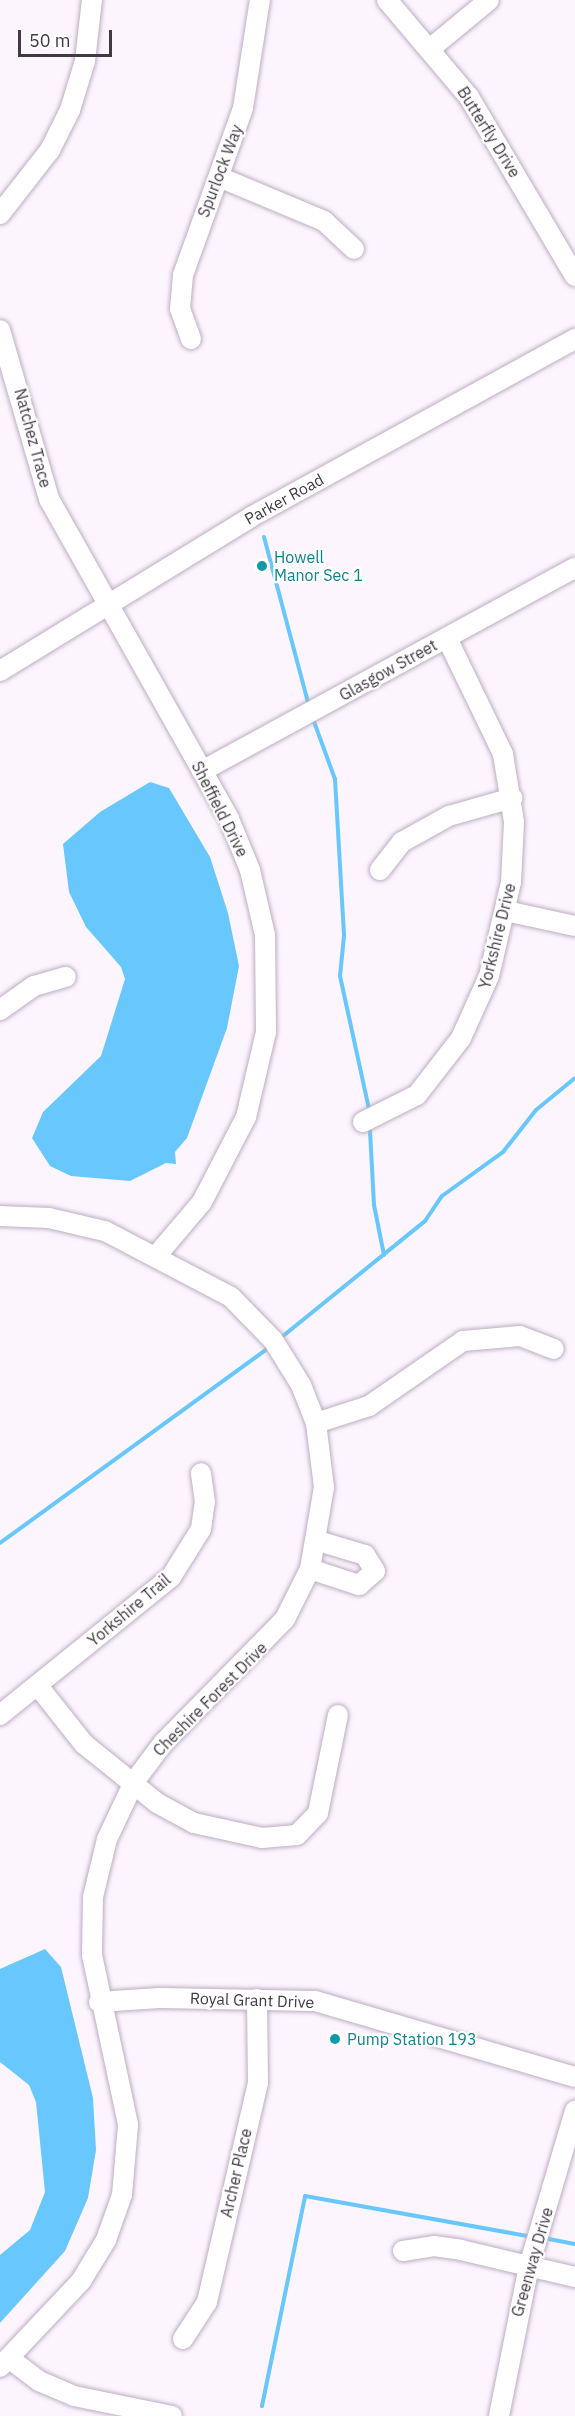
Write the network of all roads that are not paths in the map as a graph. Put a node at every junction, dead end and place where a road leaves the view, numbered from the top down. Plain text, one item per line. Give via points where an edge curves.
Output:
1 (88, 0) edge
2 (260, 0) edge
3 (387, 0) edge
4 (489, 0) edge
5 (431, 48) junction
6 (219, 177) junction
7 (0, 214) edge
8 (354, 249) dead end
9 (575, 276) edge
10 (0, 330) edge
11 (191, 339) dead end
12 (575, 339) edge
13 (575, 568) edge
14 (106, 606) junction
15 (447, 638) junction
16 (0, 671) edge
17 (202, 771) junction
18 (512, 798) junction
19 (380, 870) dead end
20 (506, 910) junction
21 (575, 926) edge
22 (66, 977) dead end
23 (0, 1010) edge
24 (363, 1122) dead end
25 (0, 1216) edge
26 (157, 1255) junction
27 (554, 1349) dead end
28 (316, 1423) junction
29 (201, 1473) dead end
30 (318, 1542) junction
31 (310, 1569) junction
32 (38, 1686) junction
33 (0, 1715) edge
34 (338, 1715) dead end
35 (135, 1782) junction
36 (257, 1999) junction
37 (99, 2002) junction
38 (575, 2077) edge
39 (575, 2111) edge
40 (404, 2252) dead end
41 (529, 2266) junction
42 (575, 2277) edge
43 (183, 2339) dead end
44 (5, 2363) edge
45 (168, 2416) edge
46 (499, 2416) edge

1 - 7 street via 85,61 70,110 51,150
2 - 6 street, Spurlock Way via 243,108
3 - 5 street, Butterfly Drive
4 - 5 street
5 - 9 street, Butterfly Drive via 487,124
6 - 8 street via 324,221
6 - 11 street, Spurlock Way via 183,275 180,309
10 - 14 street, Natchez Trace via 45,488
12 - 14 street, Parker Road via 251,517
13 - 15 street, Glasgow Street
14 - 16 street, Parker Road
14 - 17 street, Sheffield Drive
15 - 17 street, Glasgow Street
15 - 18 street, Yorkshire Drive via 494,729
17 - 26 street, Sheffield Drive via 240,845 261,910 269,980 266,1032 255,1088 230,1153 202,1202
18 - 19 street via 449,816 402,842
18 - 20 street, Yorkshire Drive via 514,847
20 - 21 street
20 - 24 street, Yorkshire Drive via 482,995 451,1053 417,1095
22 - 23 street via 33,986
25 - 26 street, Cheshire Forest Drive via 70,1221
26 - 28 street, Cheshire Forest Drive via 208,1281 255,1320 288,1362
27 - 28 street via 520,1336 463,1341 369,1406
28 - 30 street, Cheshire Forest Drive via 324,1487
29 - 32 street, Yorkshire Trail via 205,1512 188,1556 158,1590
30 - 31 street, Cheshire Forest Drive
30 - 31 street via 365,1555 375,1571 359,1585
31 - 35 street, Cheshire Forest Drive via 272,1637 164,1742
32 - 33 street, Yorkshire Trail
32 - 35 street via 84,1744
34 - 35 street via 318,1813 303,1831 288,1838 194,1823
35 - 37 street, Cheshire Forest Drive via 107,1839 93,1897
36 - 37 street, Royal Grant Drive
36 - 38 street, Royal Grant Drive via 334,2005
36 - 43 street, Archer Place via 258,2082 207,2302
37 - 44 street, Cheshire Forest Drive via 128,2125 122,2195 106,2240 81,2281
39 - 41 street, Greenway Drive
40 - 41 street via 434,2246
41 - 42 street
41 - 46 street, Greenway Drive
44 - 45 street via 65,2393

